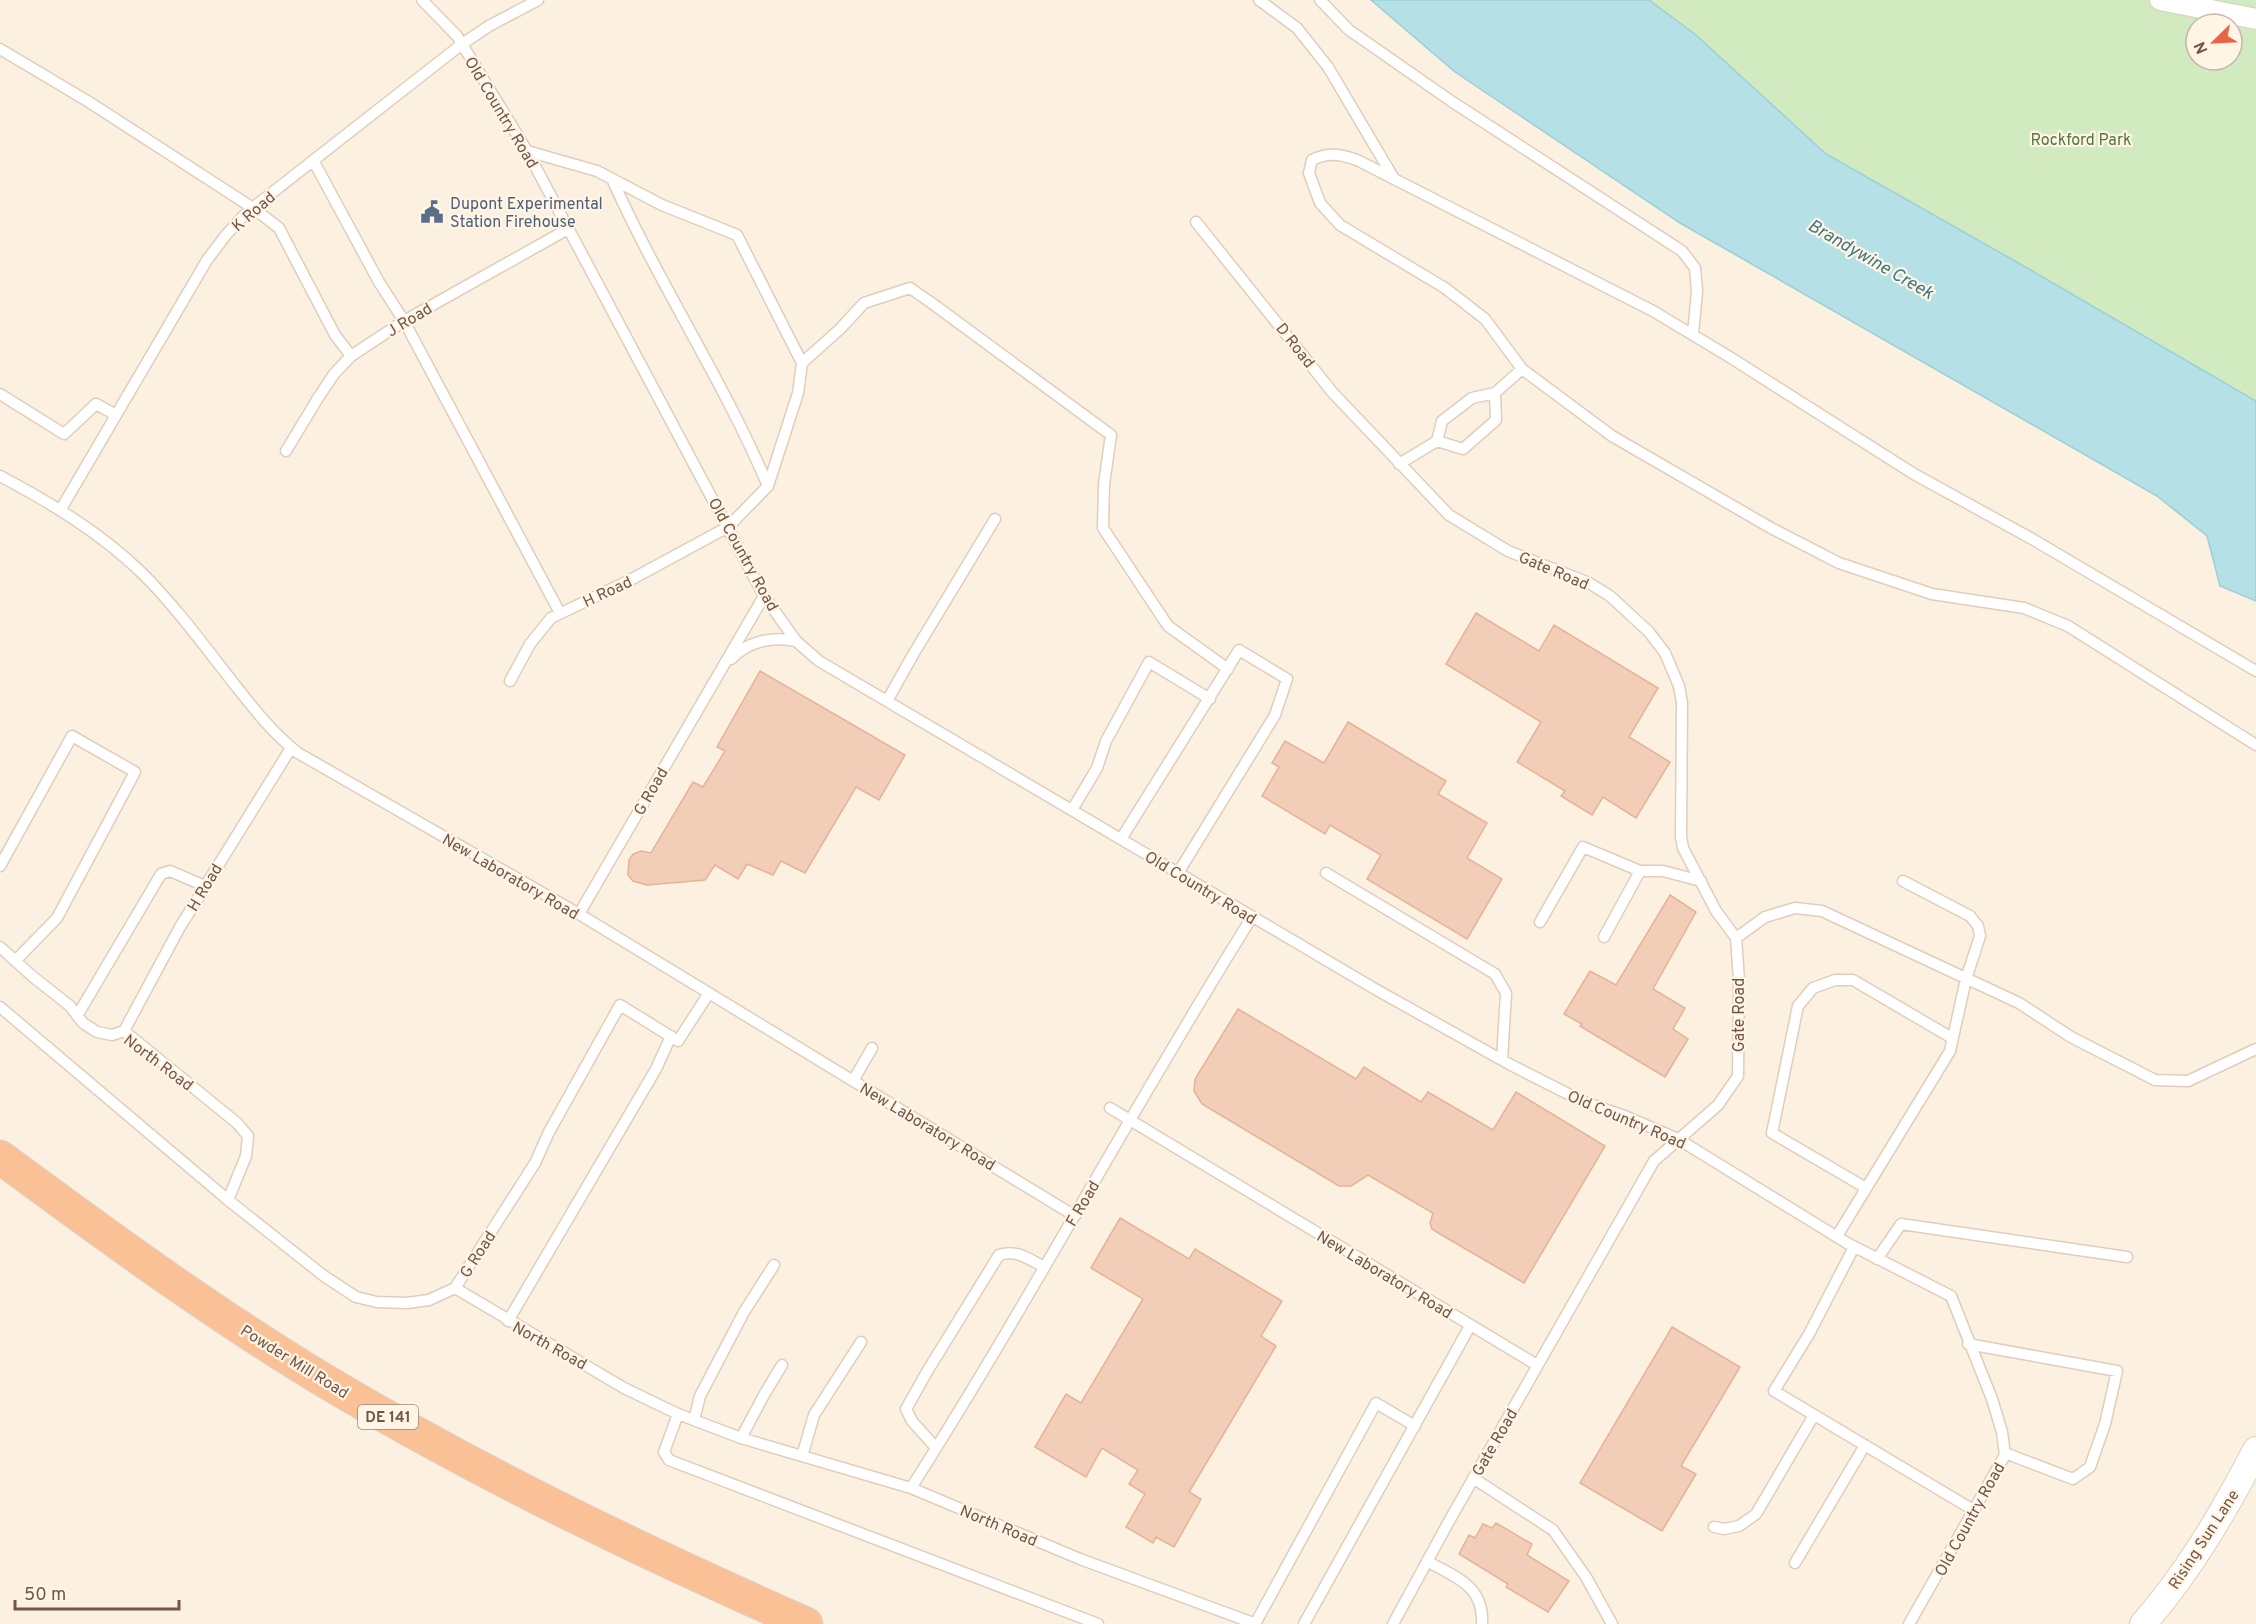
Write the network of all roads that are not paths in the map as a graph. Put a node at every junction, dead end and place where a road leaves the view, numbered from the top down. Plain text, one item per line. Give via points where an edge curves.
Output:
1 (422, 0) edge
2 (538, 0) edge
3 (1259, 0) edge
4 (1320, 0) edge
5 (2160, 0) edge
6 (2256, 19) edge
7 (462, 45) junction
8 (0, 49) edge
9 (527, 151) junction
10 (314, 162) junction
11 (1394, 178) junction
12 (612, 179) junction
13 (253, 208) junction
14 (1196, 222) dead end
15 (568, 229) junction
16 (404, 321) junction
17 (1693, 334) junction
18 (351, 356) junction
19 (802, 363) junction
20 (1522, 369) junction
21 (1495, 393) junction
22 (0, 394) edge
23 (116, 416) junction
24 (1437, 441) junction
25 (286, 451) dead end
26 (1399, 464) junction
27 (0, 476) edge
28 (768, 486) junction
29 (61, 509) junction
30 (994, 519) dead end
31 (728, 527) junction
32 (764, 596) junction
33 (560, 613) junction
34 (796, 641) junction
35 (722, 668) junction
36 (1228, 669) junction
37 (2256, 671) edge
38 (510, 681) dead end
39 (1210, 699) junction
40 (887, 701) junction
41 (2256, 745) edge
42 (291, 748) junction
43 (1072, 810) junction
44 (1121, 839) junction
45 (0, 866) edge
46 (1640, 871) junction
47 (1178, 873) junction
48 (1326, 873) dead end
49 (1701, 881) junction
50 (1903, 881) dead end
51 (205, 886) junction
52 (579, 914) junction
53 (1252, 917) junction
54 (1540, 922) dead end
55 (1604, 938) dead end
56 (1736, 938) junction
57 (0, 946) edge
58 (15, 961) junction
59 (1966, 980) junction
60 (709, 993) junction
61 (0, 1007) edge
62 (77, 1016) junction
63 (124, 1032) junction
64 (671, 1036) junction
65 (1952, 1038) junction
66 (872, 1048) dead end
67 (2256, 1049) edge
68 (1502, 1060) junction
69 (853, 1081) junction
70 (1110, 1108) dead end
71 (1131, 1120) junction
72 (1678, 1139) junction
73 (0, 1157) edge
74 (1866, 1188) junction
75 (228, 1200) junction
76 (1075, 1215) junction
77 (1837, 1236) junction
78 (1854, 1246) junction
79 (2127, 1257) dead end
80 (1877, 1259) junction
81 (774, 1264) dead end
82 (1044, 1267) junction
83 (455, 1288) junction
84 (508, 1321) junction
85 (1470, 1326) junction
86 (861, 1342) dead end
87 (1968, 1344) junction
88 (782, 1365) dead end
89 (1537, 1365) junction
90 (678, 1413) junction
91 (1814, 1415) junction
92 (694, 1420) junction
93 (1415, 1426) junction
94 (741, 1438) junction
95 (1865, 1445) junction
96 (936, 1448) junction
97 (2256, 1450) edge
98 (2005, 1454) junction
99 (802, 1456) junction
100 (1473, 1478) junction
101 (911, 1488) junction
102 (1975, 1511) junction
103 (1714, 1527) dead end
104 (1427, 1561) junction
105 (1795, 1563) dead end
106 (806, 1624) edge
107 (1098, 1624) edge
108 (1255, 1624) edge
109 (1304, 1624) edge
110 (1393, 1624) edge
111 (1482, 1624) edge
112 (1612, 1624) edge
113 (1909, 1624) edge
114 (2143, 1624) edge

1 - 7 lane, Old Country Road
2 - 7 lane, K Road
3 - 11 lane via 1297,28 1328,67
4 - 17 lane via 1349,30 1682,251 1695,268
5 - 6 street
7 - 9 lane, Old Country Road
7 - 10 lane, K Road
8 - 13 lane
9 - 12 lane
9 - 15 lane, Old Country Road
10 - 13 lane, K Road
10 - 16 lane
11 - 17 lane
11 - 20 lane via 1339,154 1312,160 1309,173 1320,203 1340,225 1445,288 1485,319
12 - 19 lane via 662,205 737,235
12 - 28 lane via 629,218 746,433
13 - 18 lane via 279,228 335,335
13 - 23 lane, K Road via 207,260
14 - 26 lane, D Road via 1333,393
15 - 16 lane, J Road
15 - 31 lane, Old Country Road
16 - 18 lane, J Road
16 - 33 lane
17 - 37 lane via 1914,474
18 - 25 lane, J Road via 334,374
19 - 28 lane via 798,393
19 - 36 lane via 864,303 909,288 933,304 1111,435 1103,528 1168,626
20 - 21 lane
20 - 41 lane via 1612,436 1839,563 1932,594 2024,608 2068,626
21 - 24 lane via 1472,398 1442,421
21 - 24 lane via 1496,420 1463,449
22 - 23 lane via 64,434 96,404
23 - 29 lane, K Road
24 - 26 lane
26 - 49 lane, Gate Road via 1449,515 1508,551 1589,583 1610,596 1649,632 1665,653 1682,703 1681,837
27 - 29 lane, New Laboratory Road
28 - 31 lane, H Road
29 - 42 lane, New Laboratory Road via 144,574 263,720
30 - 40 lane
31 - 32 lane, Old Country Road
31 - 33 lane, H Road
32 - 34 lane, Old Country Road
32 - 35 lane, G Road
33 - 38 lane, H Road via 530,644
34 - 35 lane via 767,639 735,655
34 - 40 lane, Old Country Road via 819,661
35 - 52 lane, G Road
36 - 39 lane
36 - 47 lane via 1239,650 1287,679 1275,715
39 - 43 lane via 1149,662
39 - 44 lane
40 - 43 lane, Old Country Road
42 - 51 lane, H Road
42 - 52 lane, New Laboratory Road
43 - 44 lane, Old Country Road
44 - 47 lane, Old Country Road
45 - 58 lane via 72,736 135,772 57,918
46 - 49 lane via 1663,871
46 - 54 lane via 1583,847
46 - 55 lane
47 - 53 lane, Old Country Road
48 - 68 lane via 1495,974 1506,993
49 - 56 lane, Gate Road
50 - 59 lane via 1970,916 1978,927 1980,936
51 - 62 lane via 170,871 161,874
51 - 63 lane, H Road
52 - 60 lane, New Laboratory Road
53 - 68 lane, Old Country Road
53 - 71 lane, F Road
56 - 59 lane via 1765,917 1795,908 1822,911
56 - 72 lane, Gate Road via 1738,1076 1718,1105
57 - 58 lane, North Road
58 - 62 lane, North Road
59 - 65 lane
59 - 67 lane via 2019,1003 2071,1037 2155,1080 2188,1081
60 - 64 lane via 678,1041
60 - 69 lane, New Laboratory Road
61 - 75 lane
62 - 63 lane, North Road via 97,1032
63 - 75 lane, North Road via 248,1136 246,1156
64 - 83 lane, G Road via 620,1005 535,1163
64 - 84 lane via 656,1069
65 - 74 lane via 1950,1051
65 - 74 lane via 1853,980 1834,980 1813,988 1798,1006 1772,1133
66 - 69 lane
68 - 72 lane, Old Country Road via 1584,1102
69 - 76 lane, New Laboratory Road
70 - 71 lane, New Laboratory Road
71 - 76 lane, F Road
71 - 85 lane, New Laboratory Road
72 - 77 lane, Old Country Road
72 - 89 lane, Gate Road via 1654,1161
73 - 106 highway, Powder Mill Road / DE 141 via 120,1245 335,1386 479,1469 658,1558
74 - 77 lane
75 - 83 lane via 356,1297 407,1303 429,1300
76 - 82 lane, F Road
77 - 78 lane, Old Country Road
78 - 80 lane, Old Country Road
78 - 91 lane via 1809,1334 1774,1391
79 - 80 lane via 1901,1224
80 - 87 lane, Old Country Road via 1951,1296
81 - 92 lane via 700,1395
82 - 96 lane, F Road
82 - 96 lane via 1021,1254 999,1255 928,1370 906,1409
83 - 84 lane, North Road
84 - 90 lane, North Road via 624,1389
85 - 89 lane, New Laboratory Road
85 - 93 lane
86 - 99 lane via 814,1415
87 - 98 lane, Old Country Road via 1992,1399
87 - 98 lane via 2117,1371 2090,1467 2073,1479
88 - 94 lane
89 - 100 lane, Gate Road
90 - 92 lane, North Road
90 - 107 lane via 664,1452 669,1460
91 - 95 lane
91 - 103 lane via 1756,1514 1739,1526
92 - 94 lane, North Road
93 - 108 lane via 1376,1403
93 - 109 lane
94 - 99 lane, North Road
95 - 102 lane
95 - 105 lane
96 - 101 lane, F Road
97 - 114 street, Rising Sun Lane via 2220,1518
98 - 102 lane, Old Country Road
99 - 101 lane, North Road
100 - 104 lane, Gate Road
100 - 112 lane via 1553,1530
101 - 108 lane, North Road via 1080,1559
102 - 113 lane, Old Country Road
104 - 110 lane, Gate Road
104 - 111 lane via 1470,1586 1481,1603

